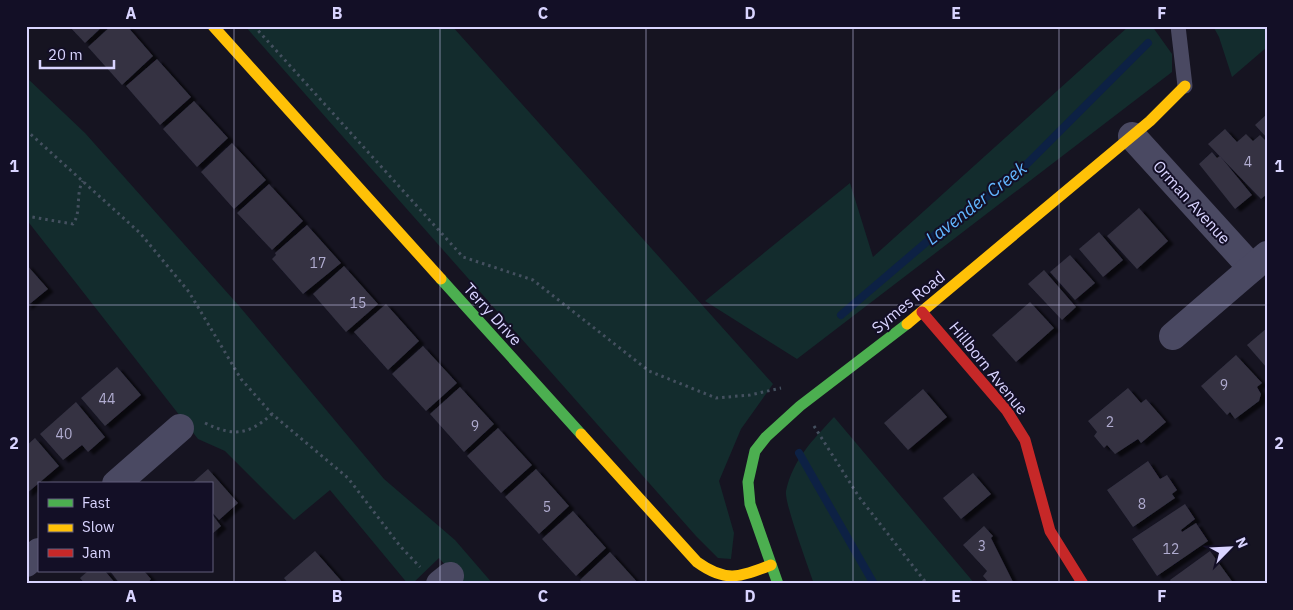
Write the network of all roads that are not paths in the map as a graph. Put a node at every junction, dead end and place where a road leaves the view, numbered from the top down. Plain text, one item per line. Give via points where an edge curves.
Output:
1 (213, 26) edge
2 (1178, 26) edge
3 (1185, 86) joint
4 (1132, 136) junction
5 (1260, 261) edge
6 (922, 312) junction
7 (1173, 336) dead end
8 (191, 425) road end
9 (119, 482) edge
10 (38, 553) edge
11 (26, 562) edge
12 (771, 565) junction
13 (778, 584) edge
14 (1083, 584) edge

1 - 12 street, Terry Drive via 696,562 712,574 729,578
2 - 3 lane
3 - 4 street, Symes Road
4 - 5 street, Orman Avenue
4 - 6 street, Symes Road
5 - 7 street
6 - 12 street, Symes Road via 800,406 755,451 748,482 750,504
6 - 14 street, Hillborn Avenue via 1007,411 1025,440 1050,531
8 - 9 street
10 - 11 street
12 - 13 street, Symes Road

